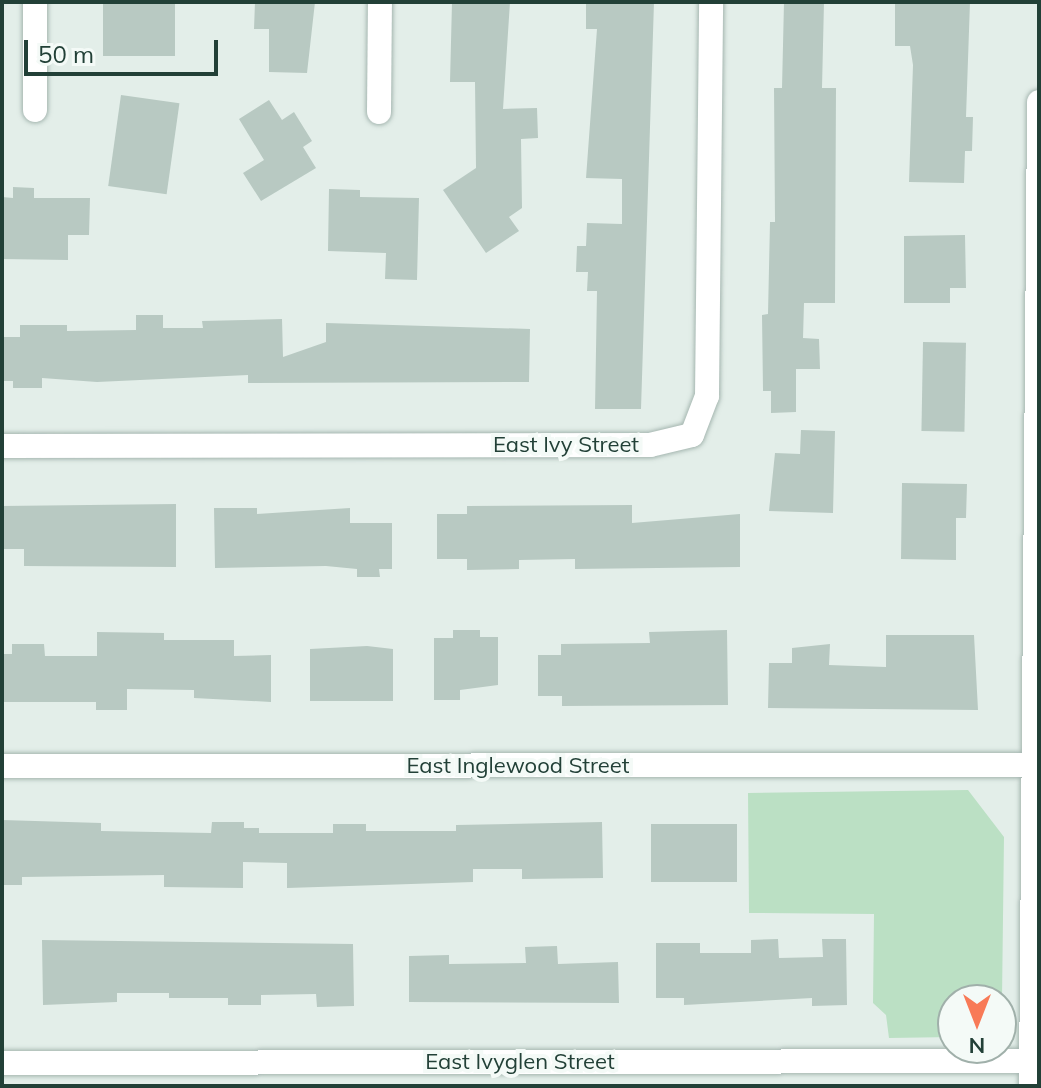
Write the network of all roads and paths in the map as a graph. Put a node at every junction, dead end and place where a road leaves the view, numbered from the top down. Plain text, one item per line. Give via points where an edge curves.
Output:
1 (35, 2) edge
2 (380, 2) edge
3 (711, 2) edge
4 (1039, 102) edge
5 (35, 110) dead end
6 (379, 112) dead end
7 (2, 446) edge
8 (1037, 594) edge
9 (1034, 765) junction
10 (2, 766) edge
11 (1031, 1061) junction
12 (6, 1071) edge
13 (1031, 1086) edge

1 - 5 street
2 - 6 street
3 - 7 street, East Ivy Street via 707,396 692,435 650,445
4 - 8 street
8 - 9 street
9 - 10 street, East Inglewood Street
9 - 11 street
11 - 12 street, East Ivyglen Street
11 - 13 street

